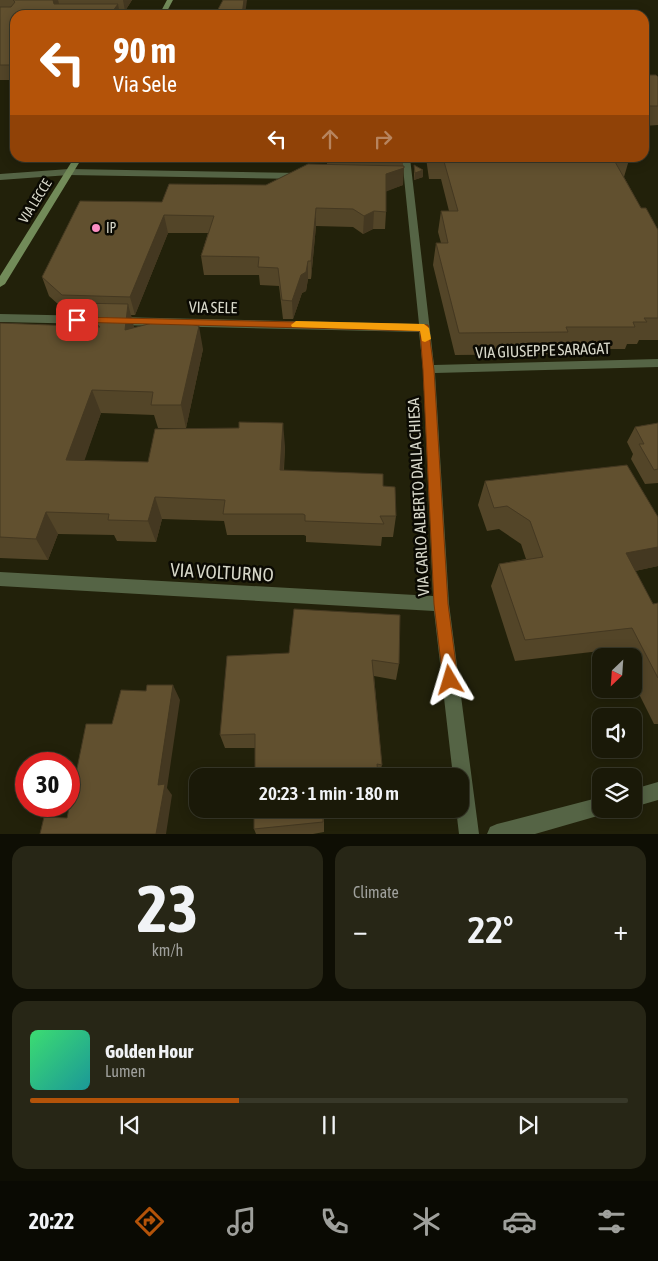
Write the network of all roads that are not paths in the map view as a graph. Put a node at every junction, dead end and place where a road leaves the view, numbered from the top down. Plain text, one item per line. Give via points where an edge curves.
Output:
1 (75, 162) edge
2 (405, 162) edge
3 (69, 172) junction
4 (308, 176) edge
5 (0, 177) edge
6 (0, 284) edge
7 (0, 318) edge
8 (424, 328) junction
9 (658, 363) edge
10 (429, 370) junction
11 (0, 579) edge
12 (441, 604) junction
13 (658, 792) edge
14 (642, 796) edge
15 (592, 808) edge
16 (469, 834) edge
17 (497, 834) edge

1 - 3 street, VIA LECCE
2 - 8 street, VIA CARLO ALBERTO DALLA CHIESA via 402,178
3 - 4 street
3 - 5 street
3 - 6 street, VIA LECCE
7 - 8 street, VIA SELE
8 - 10 street, VIA CARLO ALBERTO DALLA CHIESA
9 - 10 street, VIA GIUSEPPE SARAGAT
10 - 12 street, VIA CARLO ALBERTO DALLA CHIESA
11 - 12 street, VIA VOLTURNO
12 - 16 street, VIA CARLO ALBERTO DALLA CHIESA
13 - 14 street
15 - 17 street

